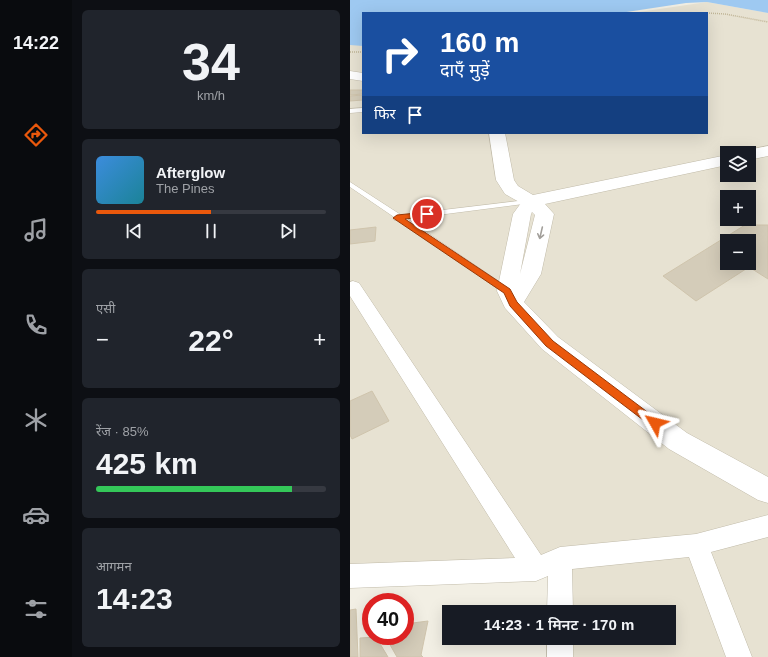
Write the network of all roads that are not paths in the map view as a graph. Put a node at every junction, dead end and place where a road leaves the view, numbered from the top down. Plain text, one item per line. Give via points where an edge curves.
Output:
1 (350, 75) edge
2 (362, 77) edge
3 (362, 110) edge
4 (350, 112) edge
5 (497, 134) edge
6 (768, 151) edge
7 (756, 154) edge
8 (720, 161) edge
9 (350, 184) edge
10 (531, 201) junction
11 (397, 218) junction
12 (353, 287) dead end
13 (510, 297) junction
14 (768, 491) edge
15 (768, 526) edge
16 (696, 545) junction
17 (560, 559) junction
18 (536, 569) junction
19 (350, 576) edge
20 (560, 605) edge
21 (560, 645) edge
22 (560, 657) edge
23 (739, 657) edge

1 - 2 street
3 - 4 lane
5 - 10 street via 505,180 511,190
6 - 7 street
8 - 10 street
9 - 11 lane
10 - 11 lane
10 - 13 street via 522,214
11 - 13 lane
12 - 18 street
13 - 14 street via 550,343 678,441
15 - 16 street
16 - 17 street
16 - 23 street
17 - 18 street
17 - 20 street
18 - 19 street
21 - 22 street

